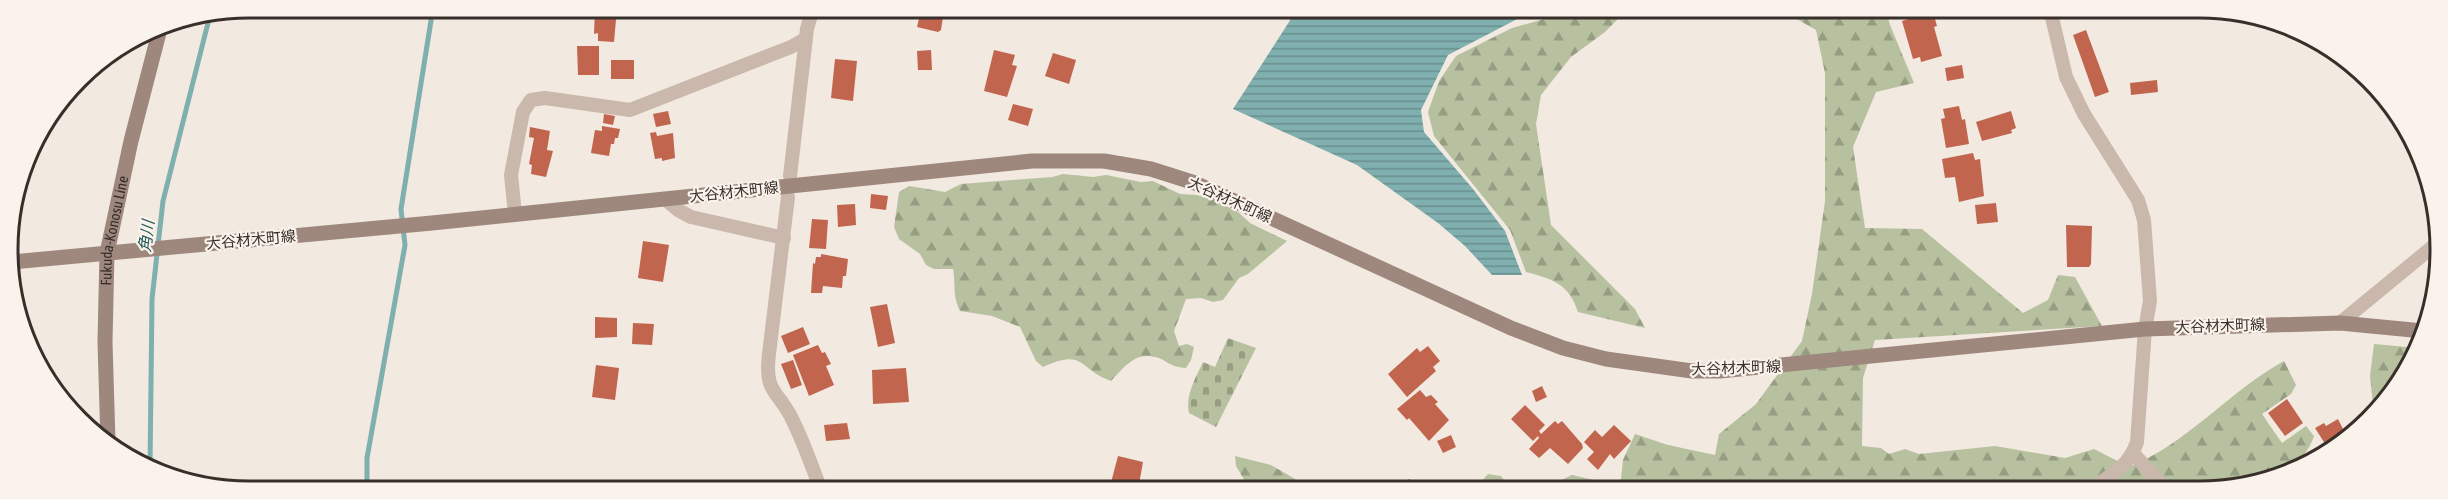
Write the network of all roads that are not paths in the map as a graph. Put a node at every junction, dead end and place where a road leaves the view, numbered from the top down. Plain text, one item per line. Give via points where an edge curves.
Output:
1 (810, 18) edge
2 (2052, 18) edge
3 (158, 37) edge
4 (805, 39) junction
5 (790, 176) dead end
6 (788, 197) dead end
7 (665, 199) junction
8 (515, 214) junction
9 (784, 238) junction
10 (2430, 249) edge
11 (107, 253) junction
12 (18, 261) edge
13 (2340, 323) junction
14 (2145, 329) junction
15 (2415, 330) edge
16 (108, 432) edge
17 (2133, 453) junction
18 (817, 481) edge
19 (2102, 481) edge
20 (2158, 481) edge

1 - 4 street
2 - 14 street via 2067,77 2084,114 2138,200 2144,220 2150,301
3 - 11 main road, Fukuda-Konosu Line
4 - 5 street
4 - 8 street via 630,110 531,99 524,112 512,175
6 - 9 street
7 - 8 main road, 大谷材木町線
7 - 9 street via 691,217
7 - 14 main road, 大谷材木町線 via 1032,161 1104,161 1151,169 1195,183 1511,328 1563,348 1606,359 1692,371 1825,362
8 - 11 main road, 大谷材木町線
9 - 18 street via 768,378 795,424
10 - 13 street
11 - 12 main road, 大谷材木町線
11 - 16 main road, Fukuda-Konosu Line
13 - 14 main road, 大谷材木町線
13 - 15 main road, 大谷材木町線
14 - 17 street via 2139,428
17 - 19 street via 2120,469
17 - 20 street

